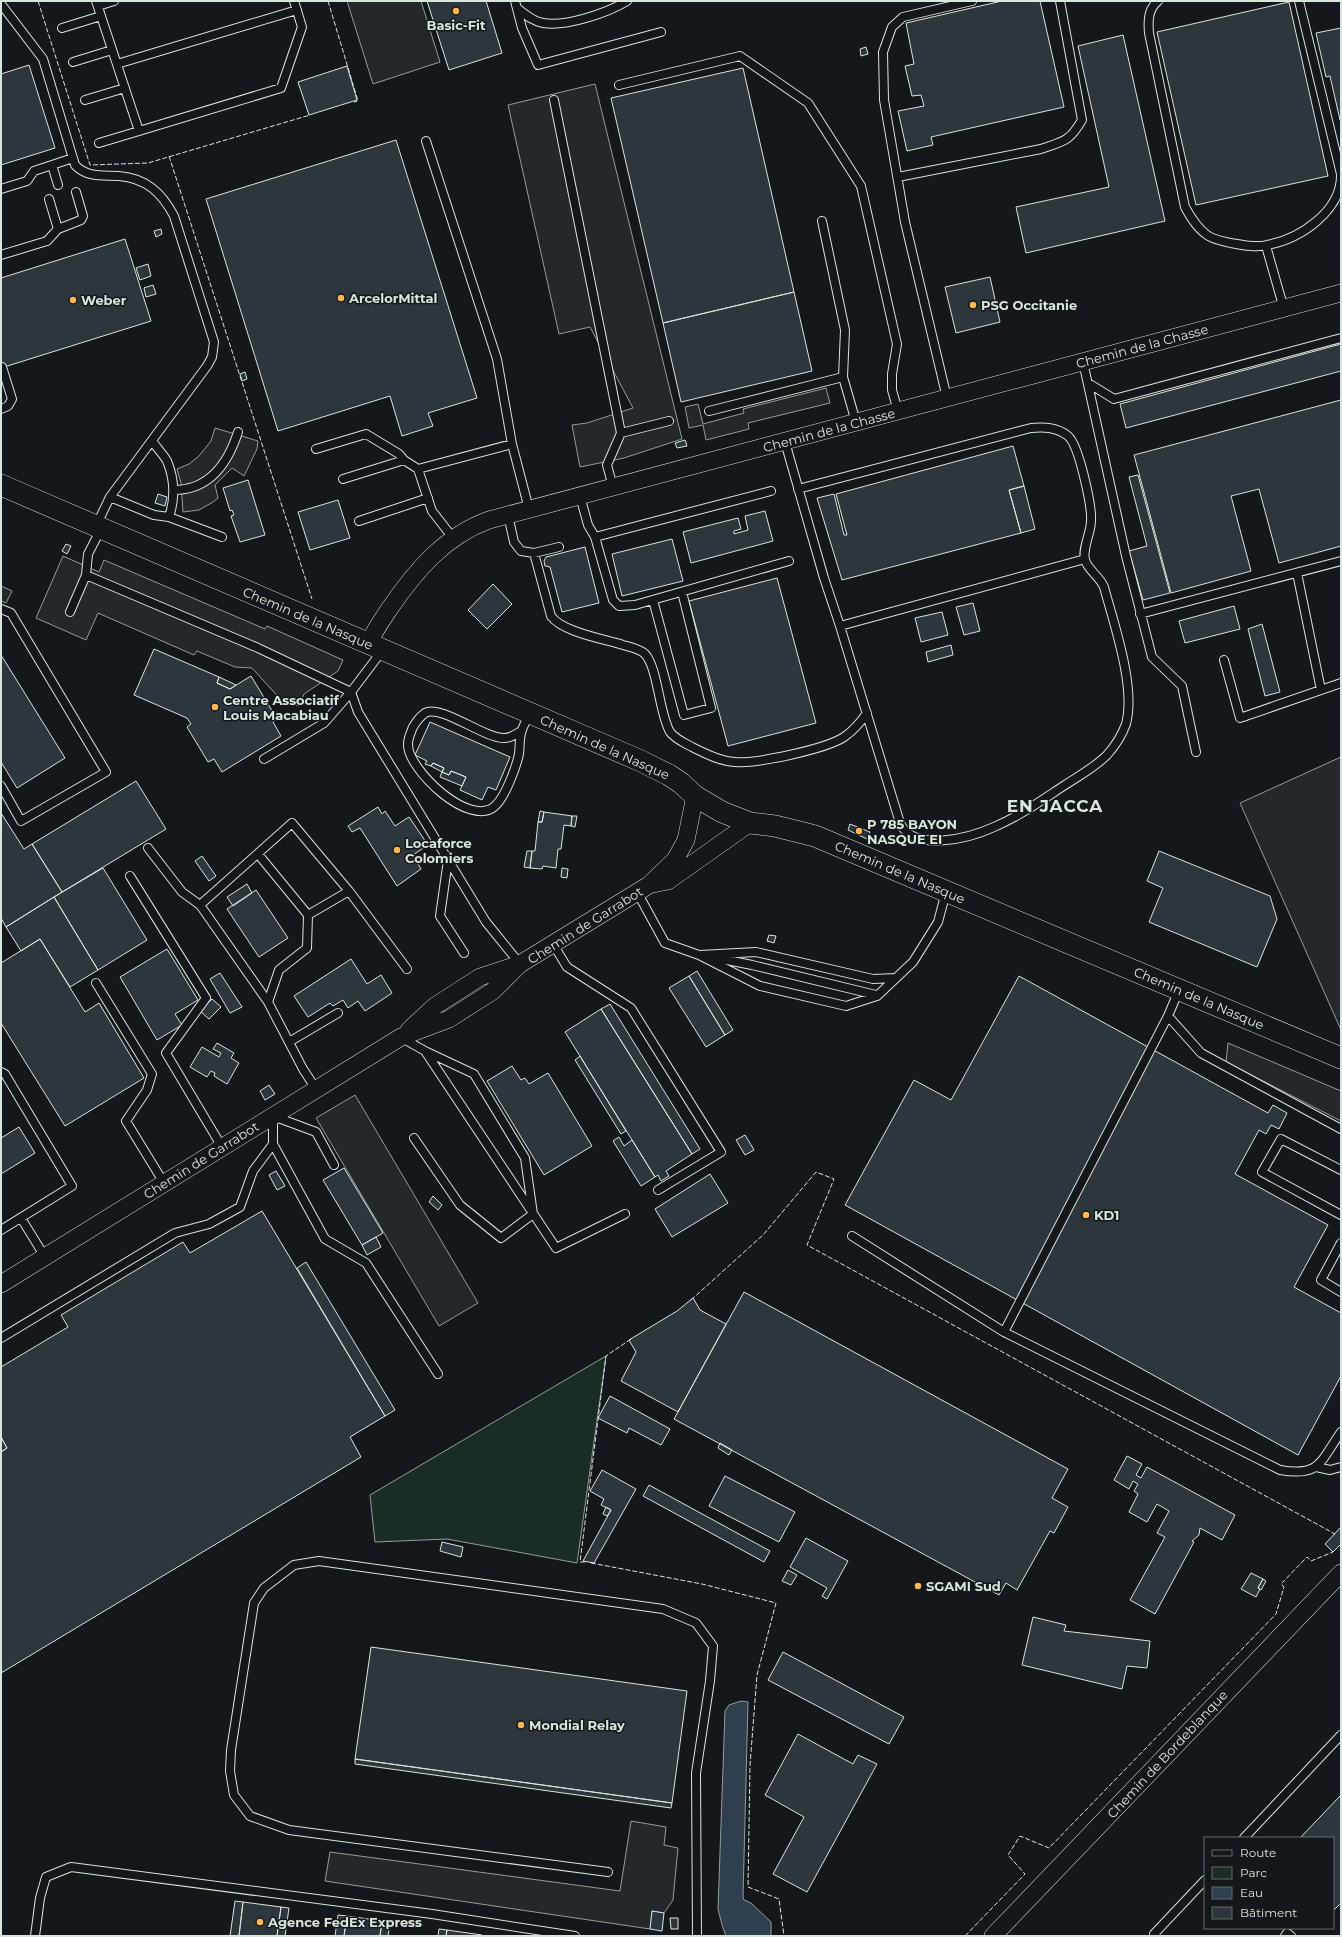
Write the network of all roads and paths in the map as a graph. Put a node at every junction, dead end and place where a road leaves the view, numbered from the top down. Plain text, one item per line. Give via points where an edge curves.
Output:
1 (114, 1) edge
2 (294, 1) edge
3 (627, 1) edge
4 (972, 1) edge
5 (1060, 1) edge
6 (1158, 1) edge
7 (1299, 1) edge
8 (1, 4) edge
9 (97, 4) edge
10 (516, 4) edge
11 (297, 10) junction
12 (101, 16) junction
13 (62, 28) dead end
14 (661, 32) dead end
15 (112, 50) junction
16 (73, 62) dead end
17 (117, 64) junction
18 (619, 85) dead end
19 (125, 88) junction
20 (85, 100) dead end
21 (554, 100) dead end
22 (139, 131) junction
23 (426, 141) dead end
24 (99, 143) dead end
25 (73, 158) junction
26 (52, 165) junction
27 (898, 178) junction
28 (58, 185) dead end
29 (1, 189) edge
30 (76, 192) dead end
31 (49, 199) dead end
32 (822, 221) dead end
33 (58, 229) junction
34 (1266, 246) junction
35 (1, 255) edge
36 (1341, 293) edge
37 (1284, 309) junction
38 (1341, 338) edge
39 (1083, 362) junction
40 (2, 367) edge
41 (843, 377) junction
42 (1088, 383) junction
43 (947, 398) junction
44 (1, 409) edge
45 (709, 411) dead end
46 (898, 411) junction
47 (669, 422) dead end
48 (856, 422) junction
49 (238, 432) dead end
50 (622, 433) junction
51 (152, 441) junction
52 (785, 442) junction
53 (512, 444) junction
54 (316, 450) dead end
55 (404, 460) junction
56 (418, 469) junction
57 (343, 479) dead end
58 (1, 485) edge
59 (613, 487) junction
60 (798, 489) junction
61 (174, 490) junction
62 (771, 491) dead end
63 (580, 496) junction
64 (110, 498) junction
65 (428, 498) junction
66 (529, 509) junction
67 (508, 515) junction
68 (169, 517) junction
69 (359, 521) dead end
70 (98, 528) junction
71 (222, 537) dead end
72 (595, 537) junction
73 (453, 538) junction
74 (559, 547) dead end
75 (534, 553) junction
76 (1085, 559) junction
77 (789, 561) dead end
78 (1341, 561) edge
79 (1297, 573) junction
80 (86, 576) junction
81 (682, 592) junction
82 (653, 600) junction
83 (1, 609) edge
84 (70, 612) dead end
85 (1140, 614) junction
86 (840, 626) junction
87 (375, 648) junction
88 (1224, 660) dead end
89 (1341, 683) edge
90 (1321, 690) junction
91 (351, 692) junction
92 (867, 713) junction
93 (526, 722) junction
94 (1196, 752) dead end
95 (264, 759) dead end
96 (1, 786) edge
97 (695, 796) junction
98 (750, 823) junction
99 (148, 848) dead end
100 (258, 854) junction
101 (448, 860) junction
102 (130, 876) dead end
103 (643, 888) junction
104 (349, 891) junction
105 (946, 892) junction
106 (200, 905) junction
107 (308, 915) junction
108 (553, 944) junction
109 (464, 953) dead end
110 (699, 955) junction
111 (520, 964) junction
112 (407, 969) dead end
113 (896, 978) junction
114 (96, 983) dead end
115 (1179, 990) junction
116 (877, 996) junction
117 (268, 1002) junction
118 (338, 1013) dead end
119 (1168, 1016) junction
120 (401, 1037) junction
121 (289, 1042) junction
122 (425, 1051) junction
123 (1341, 1058) edge
124 (1, 1072) edge
125 (316, 1089) junction
126 (274, 1116) junction
127 (1341, 1129) edge
128 (414, 1138) dead end
129 (273, 1144) junction
130 (222, 1147) junction
131 (334, 1165) dead end
132 (1341, 1170) edge
133 (164, 1183) junction
134 (658, 1190) dead end
135 (533, 1214) junction
136 (625, 1214) dead end
137 (1341, 1215) edge
138 (21, 1218) junction
139 (1, 1230) edge
140 (852, 1236) dead end
141 (1341, 1243) edge
142 (45, 1256) junction
143 (1, 1284) edge
144 (1341, 1292) edge
145 (1004, 1332) junction
146 (1, 1338) edge
147 (438, 1374) dead end
148 (1341, 1432) edge
149 (1316, 1467) junction
150 (1341, 1468) edge
151 (1341, 1573) edge
152 (1341, 1735) edge
153 (1245, 1837) edge
154 (608, 1872) dead end
155 (1204, 1881) edge
156 (35, 1936) edge
157 (575, 1936) edge
158 (697, 1936) edge
159 (993, 1936) edge
160 (1156, 1936) edge
161 (1285, 1936) edge
162 (1292, 1936) edge

1 - 9 lane
2 - 11 lane
3 - 10 lane via 594,15 557,24 530,19
4 - 27 lane via 903,17 892,27 887,38 883,52 884,100
5 - 27 lane via 1082,120 1073,134 1063,142 1041,149
6 - 34 lane via 1148,20 1148,33 1185,207 1191,220 1208,236 1236,244
7 - 34 lane via 1339,166 1341,184 1330,206 1313,223 1288,239
8 - 25 lane via 43,59
9 - 12 lane
10 - 14 lane via 522,28 538,65
11 - 17 lane
11 - 22 lane via 302,27 282,88
12 - 13 lane
12 - 15 lane
15 - 16 lane
15 - 17 lane
17 - 19 lane
18 - 46 lane via 740,56 808,103 861,186 896,344 892,390
19 - 20 lane
19 - 22 lane
21 - 50 lane
22 - 24 lane
23 - 53 lane via 498,359
25 - 26 lane
25 - 51 lane via 75,165 84,172 120,176 148,184 167,202 174,216 214,342 212,357 207,366
26 - 28 lane
26 - 29 lane via 34,171 27,181
27 - 43 lane via 905,222
30 - 33 lane via 83,218
31 - 33 lane
32 - 41 lane via 845,330
33 - 35 lane via 47,241
34 - 37 lane
36 - 37 street, Chemin de la Chasse
37 - 39 street, Chemin de la Chasse
38 - 42 lane via 1114,399
39 - 42 lane
39 - 43 street, Chemin de la Chasse
40 - 44 lane via 12,399 8,406
41 - 45 lane
41 - 48 lane
42 - 85 lane
43 - 46 street, Chemin de la Chasse
46 - 48 street, Chemin de la Chasse
47 - 50 lane
48 - 52 street, Chemin de la Chasse
49 - 61 lane via 226,462 210,477 194,487
50 - 59 lane via 606,465
51 - 61 lane via 167,461
51 - 64 lane
52 - 59 street, Chemin de la Chasse
52 - 60 lane
53 - 56 lane
53 - 66 lane
54 - 55 lane via 366,434 399,454
55 - 56 lane
55 - 57 lane
56 - 65 lane
58 - 70 street, Chemin de la Nasque
59 - 63 street, Chemin de la Chasse
60 - 76 lane via 1030,428 1051,427 1069,437 1078,456 1091,502
60 - 86 lane
61 - 68 lane via 175,496
62 - 72 lane
63 - 66 street, Chemin de la Chasse
63 - 72 lane via 588,525
64 - 68 lane via 154,515
64 - 70 lane
65 - 69 lane
65 - 73 lane via 432,511
66 - 67 street, Chemin de la Chasse
67 - 73 street, Chemin de la Chasse via 477,524
67 - 75 lane via 516,546 524,552
68 - 71 lane
70 - 80 lane via 88,554
70 - 87 street, Chemin de la Nasque
72 - 82 lane via 616,603 619,606 626,606
73 - 87 street, Chemin de la Chasse via 411,578 373,634
74 - 75 lane
75 - 92 lane via 551,616 555,621 568,628 645,653 671,732 678,739 704,753 722,760 750,762 814,749 843,737 861,722
76 - 86 lane
76 - 92 lane via 1101,579 1104,587 1126,678 1129,703 1125,725 1115,746 1092,767 1021,814 993,828 946,840 920,839 913,837 900,823
77 - 81 lane
78 - 79 lane
79 - 85 lane
79 - 90 lane
80 - 84 lane
80 - 91 lane via 258,648
81 - 82 lane
81 - 82 lane via 711,708 684,715
83 - 96 lane via 11,613 106,772 21,821
85 - 94 lane via 1152,657 1182,686
86 - 92 lane
87 - 91 lane
87 - 93 street, Chemin de la Nasque
88 - 90 lane via 1240,718
89 - 90 lane
91 - 95 lane via 324,723
91 - 101 lane via 358,712
93 - 93 lane via 505,738 432,711 425,714 409,734 410,755 415,764 446,796 463,808 487,812 496,805 516,766
93 - 97 street, Chemin de la Nasque via 641,761 669,775
97 - 98 street, Chemin de la Nasque via 722,812
97 - 103 street, Chemin de Garrabot via 686,840 675,860
98 - 103 street, Chemin de Garrabot via 668,882
98 - 105 street, Chemin de la Nasque via 815,836
99 - 106 lane via 182,892
100 - 104 lane via 292,824
100 - 106 lane
100 - 107 lane
101 - 109 lane via 440,916
101 - 111 lane via 486,922
102 - 130 lane via 206,998 166,1053
103 - 108 street, Chemin de Garrabot
103 - 110 lane via 665,943
104 - 107 lane
104 - 112 lane
105 - 113 lane via 938,922 913,962
105 - 115 street, Chemin de la Nasque
106 - 117 lane
107 - 117 lane via 307,948 279,970
108 - 111 street, Chemin de Garrabot
108 - 134 lane via 567,967 631,1008 721,1152
110 - 113 lane via 756,952 873,979
110 - 116 lane via 752,965
110 - 116 lane via 767,988 846,1006
111 - 120 street, Chemin de Garrabot via 494,991 449,1019
113 - 116 lane
114 - 133 lane via 152,1074 147,1090 126,1121
115 - 119 lane
115 - 123 street, Chemin de la Nasque
117 - 121 lane
118 - 121 lane
119 - 127 lane via 1201,1053
119 - 145 lane
120 - 122 lane
120 - 125 street, Chemin de Garrabot
121 - 125 lane
122 - 135 lane
122 - 135 lane via 474,1074 525,1158
124 - 138 lane via 72,1186
125 - 126 street, Chemin de Garrabot
126 - 129 lane
126 - 130 street, Chemin de Garrabot
126 - 131 lane via 316,1132
128 - 135 lane via 460,1205 501,1238
129 - 146 lane via 253,1171 240,1207 209,1224 175,1233
129 - 147 lane via 325,1239 366,1264
130 - 133 street, Chemin de Garrabot
132 - 137 lane via 1281,1139 1262,1172
133 - 142 street, Chemin de Garrabot
135 - 136 lane via 556,1248
138 - 139 lane
138 - 142 lane
140 - 145 lane
141 - 144 lane via 1321,1280
142 - 143 street, Chemin de Garrabot
145 - 149 lane via 1280,1470 1309,1472
148 - 149 lane
149 - 150 lane via 1330,1470
151 - 159 street, Chemin de Bordeblanque
152 - 153 lane
154 - 158 lane via 289,1830 250,1816 234,1796 230,1750 254,1603 264,1588 294,1565 319,1561 663,1609 696,1623 713,1646 696,1773
155 - 160 lane via 1154,1934
156 - 157 lane via 40,1898 46,1877 71,1867 432,1914
161 - 162 lane via 1288,1933

